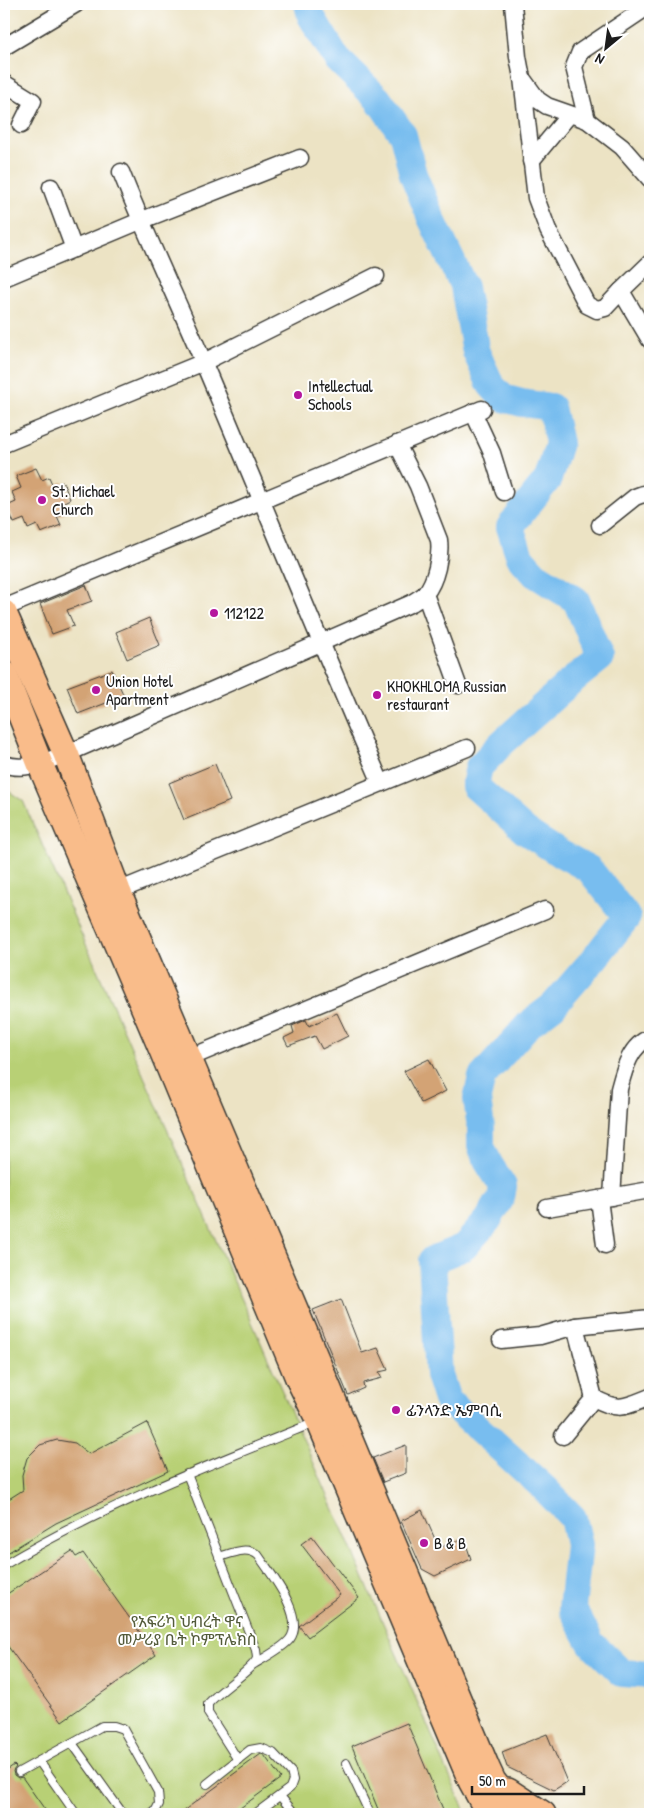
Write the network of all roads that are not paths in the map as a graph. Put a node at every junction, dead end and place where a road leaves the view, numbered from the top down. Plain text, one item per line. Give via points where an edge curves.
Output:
1 (76, 4) edge
2 (513, 4) edge
3 (650, 5) edge
4 (4, 47) edge
5 (522, 78) junction
6 (4, 83) edge
7 (569, 115) junction
8 (587, 120) junction
9 (21, 125) dead end
10 (300, 158) dead end
11 (531, 161) junction
12 (122, 172) dead end
13 (650, 179) edge
14 (51, 187) dead end
15 (140, 221) junction
16 (74, 248) junction
17 (650, 263) edge
18 (376, 276) dead end
19 (4, 278) edge
20 (621, 291) junction
21 (650, 340) edge
22 (204, 362) junction
23 (4, 444) edge
24 (397, 444) junction
25 (504, 492) dead end
26 (650, 495) edge
27 (262, 502) junction
28 (600, 525) dead end
29 (425, 594) junction
30 (4, 608) edge
31 (4, 613) edge
32 (320, 644) junction
33 (4, 673) edge
34 (458, 685) dead end
35 (467, 748) dead end
36 (66, 754) junction
37 (4, 764) edge
38 (40, 764) junction
39 (380, 783) junction
40 (118, 891) junction
41 (545, 910) dead end
42 (650, 1038) edge
43 (177, 1049) junction
44 (650, 1190) edge
45 (606, 1198) junction
46 (547, 1208) dead end
47 (605, 1245) dead end
48 (650, 1318) edge
49 (575, 1326) junction
50 (501, 1340) dead end
51 (650, 1397) edge
52 (594, 1398) junction
53 (329, 1417) junction
54 (564, 1436) dead end
55 (187, 1474) junction
56 (219, 1557) junction
57 (4, 1565) edge
58 (253, 1665) junction
59 (72, 1743) junction
60 (238, 1760) junction
61 (39, 1761) junction
62 (346, 1763) dead end
63 (19, 1772) dead end
64 (482, 1781) junction
65 (207, 1784) dead end
66 (280, 1796) junction
67 (76, 1814) edge
68 (123, 1814) edge
69 (152, 1814) edge
70 (255, 1814) edge
71 (295, 1814) edge
72 (370, 1814) edge
73 (479, 1814) edge
74 (490, 1814) edge
75 (519, 1814) edge
76 (543, 1814) edge

1 - 4 street
2 - 5 street
3 - 8 street via 580,52 574,67
5 - 7 street via 538,100
5 - 11 street
6 - 9 street via 33,101
7 - 8 street
7 - 11 street
8 - 13 street via 622,147
10 - 15 street
11 - 20 street via 536,198 548,230 587,305 597,310 605,308
12 - 15 street
14 - 16 street
15 - 16 street
15 - 22 street
16 - 19 street
17 - 20 street
18 - 22 street
20 - 21 street
22 - 23 street
22 - 27 street
24 - 25 street via 478,410
24 - 27 street
24 - 29 street via 418,486 440,546 432,584
26 - 28 street via 636,497
27 - 30 street
27 - 32 street
29 - 32 street via 412,603
29 - 34 street
31 - 36 main road
32 - 36 street
32 - 39 street
33 - 38 main road
35 - 39 street
36 - 38 street
36 - 40 main road
37 - 38 street via 21,767
38 - 43 main road
39 - 40 street
40 - 43 main road
41 - 43 street
42 - 45 street via 636,1047 623,1072
43 - 53 main road via 298,1378
44 - 45 street
45 - 46 street
45 - 47 street
48 - 49 street
49 - 50 street via 540,1336
49 - 52 street
51 - 52 street via 623,1408 608,1406
52 - 54 street
53 - 55 lane
53 - 64 main road
55 - 56 lane
55 - 57 lane via 95,1515
56 - 58 lane via 256,1650 257,1658
56 - 58 lane via 252,1551 288,1601 294,1627 292,1635 288,1642
58 - 60 lane via 208,1704 208,1712
59 - 61 lane
59 - 68 lane
59 - 69 lane via 102,1726 122,1729 158,1792 159,1804
60 - 65 lane
60 - 66 lane via 250,1750 261,1748 273,1753 292,1772 290,1788
61 - 63 lane
61 - 67 lane
62 - 72 lane
64 - 73 main road
64 - 74 main road
64 - 75 main road
64 - 76 main road
66 - 70 lane
66 - 71 lane

